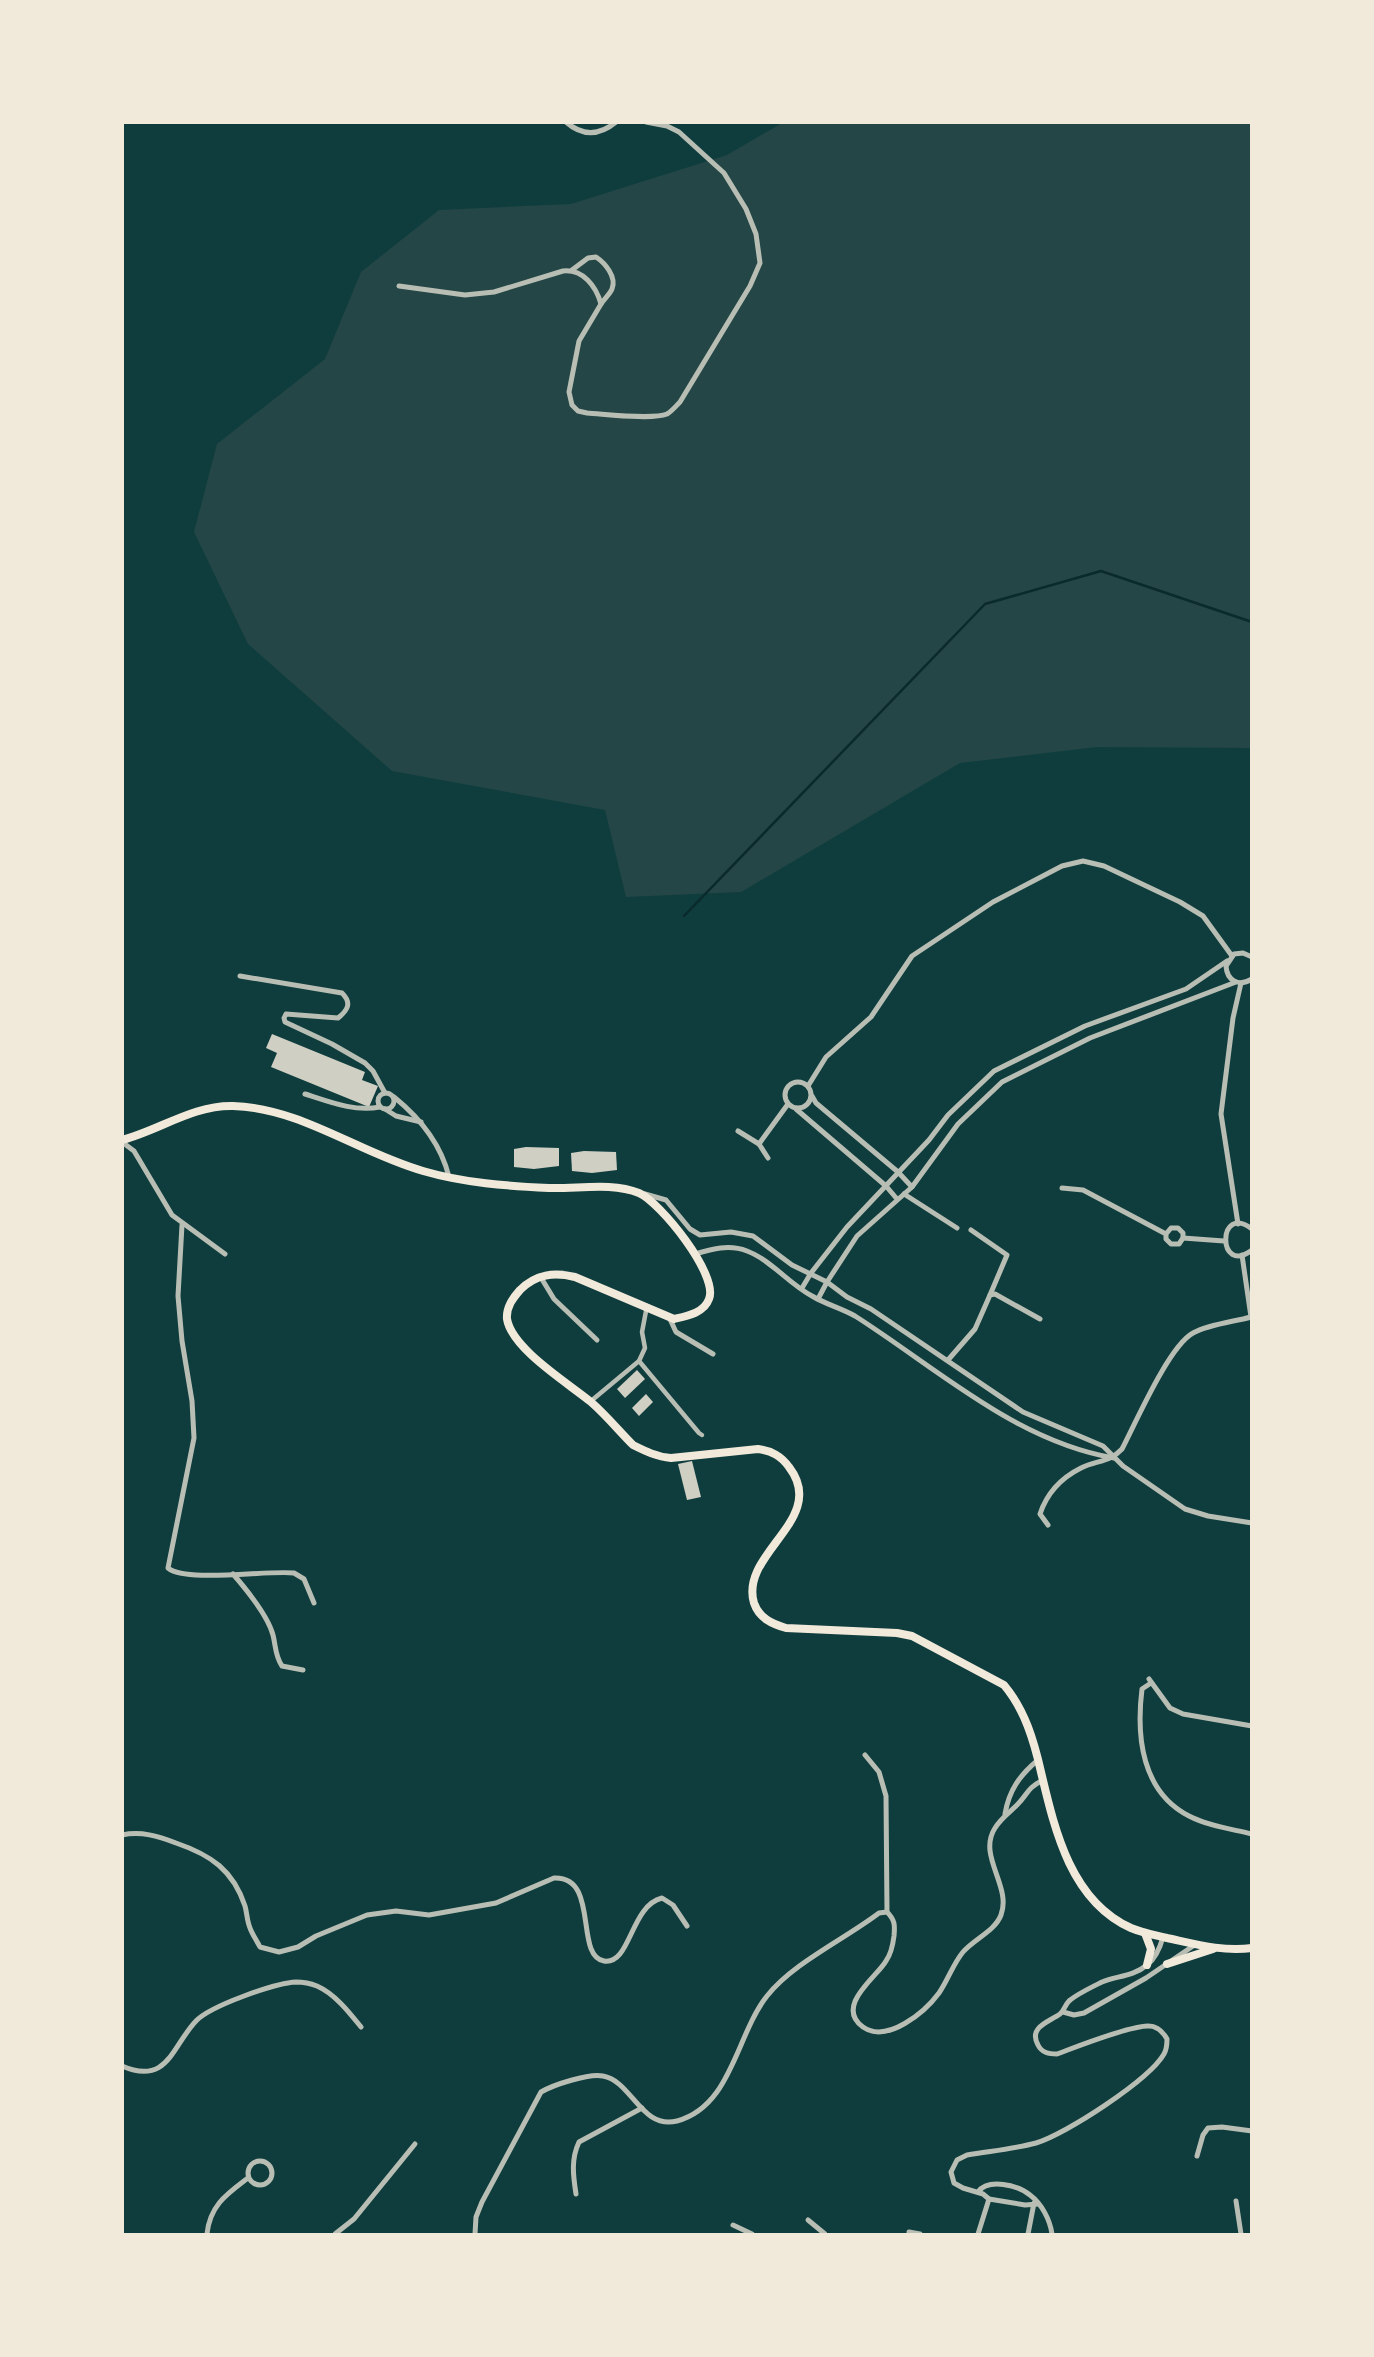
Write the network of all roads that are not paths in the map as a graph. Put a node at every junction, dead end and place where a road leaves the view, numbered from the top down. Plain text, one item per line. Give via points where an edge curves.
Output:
1 (566, 122) edge
2 (616, 122) edge
3 (646, 122) edge
4 (572, 270) junction
5 (399, 286) dead end
6 (601, 304) junction
7 (1251, 957) edge
8 (1229, 959) junction
9 (240, 976) dead end
10 (1251, 979) edge
11 (1238, 983) junction
12 (808, 1086) junction
13 (385, 1093) junction
14 (305, 1094) dead end
15 (812, 1096) junction
16 (394, 1097) junction
17 (788, 1104) junction
18 (383, 1108) junction
19 (796, 1109) junction
20 (421, 1122) junction
21 (738, 1131) dead end
22 (122, 1141) edge
23 (759, 1144) junction
24 (768, 1158) dead end
25 (898, 1172) junction
26 (450, 1177) junction
27 (886, 1186) junction
28 (912, 1187) junction
29 (1062, 1188) dead end
30 (642, 1194) junction
31 (904, 1194) junction
32 (897, 1199) junction
33 (182, 1224) junction
34 (1238, 1224) junction
35 (957, 1228) dead end
36 (1251, 1229) edge
37 (971, 1230) dead end
38 (1166, 1234) junction
39 (1183, 1238) junction
40 (1224, 1241) junction
41 (1251, 1250) edge
42 (225, 1254) dead end
43 (695, 1254) junction
44 (1241, 1255) junction
45 (811, 1273) junction
46 (540, 1276) junction
47 (827, 1282) junction
48 (802, 1288) junction
49 (990, 1295) junction
50 (818, 1299) junction
51 (647, 1306) junction
52 (669, 1317) junction
53 (1040, 1319) dead end
54 (597, 1339) dead end
55 (713, 1354) dead end
56 (948, 1360) junction
57 (639, 1361) junction
58 (590, 1402) junction
59 (702, 1434) dead end
60 (1114, 1458) junction
61 (1251, 1524) edge
62 (1048, 1525) dead end
63 (233, 1574) junction
64 (314, 1603) dead end
65 (303, 1670) dead end
66 (1251, 1726) edge
67 (865, 1755) dead end
68 (1038, 1760) junction
69 (1043, 1780) junction
70 (1005, 1814) junction
71 (1251, 1834) edge
72 (122, 1835) edge
73 (887, 1912) junction
74 (687, 1926) dead end
75 (1145, 1933) junction
76 (1163, 1937) junction
77 (1196, 1944) junction
78 (1216, 1948) junction
79 (1251, 1948) edge
80 (1167, 1964) junction
81 (1147, 1965) junction
82 (1097, 1985) junction
83 (1106, 2000) junction
84 (1063, 2012) junction
85 (360, 2026) dead end
86 (122, 2066) edge
87 (642, 2108) junction
88 (1251, 2131) edge
89 (415, 2144) dead end
90 (1198, 2156) dead end
91 (248, 2178) junction
92 (999, 2184) junction
93 (978, 2192) junction
94 (576, 2194) dead end
95 (989, 2199) junction
96 (999, 2200) junction
97 (1236, 2201) dead end
98 (1035, 2203) junction
99 (808, 2221) dead end
100 (733, 2225) dead end
101 (909, 2232) dead end
102 (207, 2235) edge
103 (335, 2235) edge
104 (475, 2235) edge
105 (752, 2235) edge
106 (825, 2235) edge
107 (920, 2235) edge
108 (978, 2235) edge
109 (1028, 2235) edge
110 (1052, 2235) edge
111 (1241, 2235) edge

1 - 2 street via 585,133 597,133
3 - 6 street via 679,132 724,173 746,209 760,263 680,402 665,415 587,413 572,405 569,392 579,341
4 - 5 street via 494,292 465,295
4 - 6 street via 582,274
4 - 6 street via 588,258 596,257 605,264 613,280
7 - 8 street via 1242,953
8 - 11 street via 1226,971
8 - 12 street via 1203,916 1104,866 1072,863 993,902 912,956 870,1017 826,1057
8 - 25 street via 1186,989 1085,1026 994,1071
9 - 13 street via 342,993 349,1005 338,1018 286,1014 285,1022 365,1063
10 - 11 street
11 - 28 street via 1090,1038 1002,1082 958,1124
11 - 34 street via 1221,1114
12 - 15 street
12 - 17 street via 800,1082 787,1087
13 - 16 street
13 - 18 street via 378,1098
14 - 18 street via 347,1107
15 - 19 street via 805,1107
15 - 25 street
16 - 18 street via 393,1106
16 - 20 street
17 - 19 street
17 - 23 street
18 - 20 street
19 - 27 street
20 - 26 street via 445,1160
21 - 23 street
22 - 26 main road via 194,1111 244,1107 298,1120 379,1156
22 - 33 street via 134,1151 166,1209
23 - 24 street
25 - 27 street
25 - 28 street
26 - 30 main road via 516,1186 620,1188
27 - 32 street
27 - 45 street
28 - 31 street
29 - 38 street via 1083,1190
30 - 43 main road
30 - 45 street via 666,1200 700,1234 753,1236
31 - 32 street
31 - 35 street
32 - 47 street via 857,1236
33 - 42 street
33 - 63 street via 178,1296 194,1438 169,1568 178,1573
34 - 36 street
34 - 40 street via 1229,1228
37 - 49 street via 1007,1255
38 - 39 street via 1178,1228
38 - 39 street via 1174,1245
39 - 40 street
40 - 44 street via 1232,1253
41 - 44 street
43 - 48 street via 715,1248 745,1250
43 - 52 main road via 709,1280 709,1300 695,1312
44 - 60 street via 1251,1317 1200,1330 1184,1339
45 - 47 street
45 - 48 street
46 - 51 main road via 575,1277
46 - 54 street via 554,1299
46 - 58 main road via 511,1301 508,1320 535,1357
47 - 50 street
47 - 56 street
48 - 50 street
49 - 53 street
49 - 56 street via 975,1329
50 - 60 street via 852,1314 1022,1427
51 - 52 main road
51 - 57 street via 642,1332 645,1348
52 - 55 street via 676,1332
56 - 60 street via 1023,1412 1091,1439
57 - 58 street
57 - 59 street
58 - 68 main road via 633,1444 662,1458 758,1450 778,1456 798,1482 798,1504 753,1580 753,1598 761,1614 786,1628 912,1636 991,1676 1022,1709
60 - 61 street via 1185,1509
60 - 62 street via 1081,1468 1051,1490 1040,1514
63 - 64 street via 300,1575
63 - 65 street via 272,1633 282,1666
66 - 71 street via 1190,1717 1170,1708 1150,1681 1142,1689 1140,1735 1150,1777 1170,1803 1190,1817
67 - 73 street via 879,1772 886,1796
68 - 69 main road
68 - 70 street via 1022,1773
69 - 70 street
69 - 75 main road via 1060,1842 1085,1892 1124,1925
70 - 73 street via 990,1840 1001,1888 999,1920 961,1955 930,2003 903,2025 872,2032 860,2025 854,2006 861,1989 886,1962 893,1944 895,1925
72 - 74 street via 162,1838 212,1858 237,1887 260,1947 279,1952 368,1915 396,1911 429,1914 496,1903 562,1877 578,1888 598,1959 614,1960 622,1952 653,1900 662,1898 673,1905
73 - 87 street via 879,1913 778,1984 758,2010 709,2104 695,2114 667,2122
75 - 76 main road
75 - 81 main road via 1151,1946
76 - 77 main road
76 - 81 street
77 - 78 main road
77 - 80 street
78 - 79 main road
78 - 80 main road
80 - 83 street
81 - 82 street
82 - 83 street
82 - 84 street via 1068,2002
83 - 84 street via 1079,2015
84 - 93 street via 1038,2029 1036,2040 1046,2053 1151,2026 1167,2039 1166,2053 1108,2104 1069,2128 1038,2142 957,2160 951,2179
85 - 86 street via 317,1986 296,1982 206,2013 173,2056 154,2070
87 - 94 street via 579,2142 573,2166
87 - 104 street via 603,2076 541,2092 482,2202
88 - 90 street via 1208,2128
89 - 103 street via 354,2219
91 - 91 street via 264,2184 272,2169 265,2161 255,2161 249,2165
91 - 102 street via 214,2208
92 - 93 street via 987,2184
92 - 96 street
92 - 98 street via 1023,2191
93 - 95 street
95 - 96 street
95 - 108 street
96 - 98 street
97 - 111 street
98 - 109 street
98 - 110 street via 1044,2212
99 - 106 street
100 - 105 street
101 - 107 street

